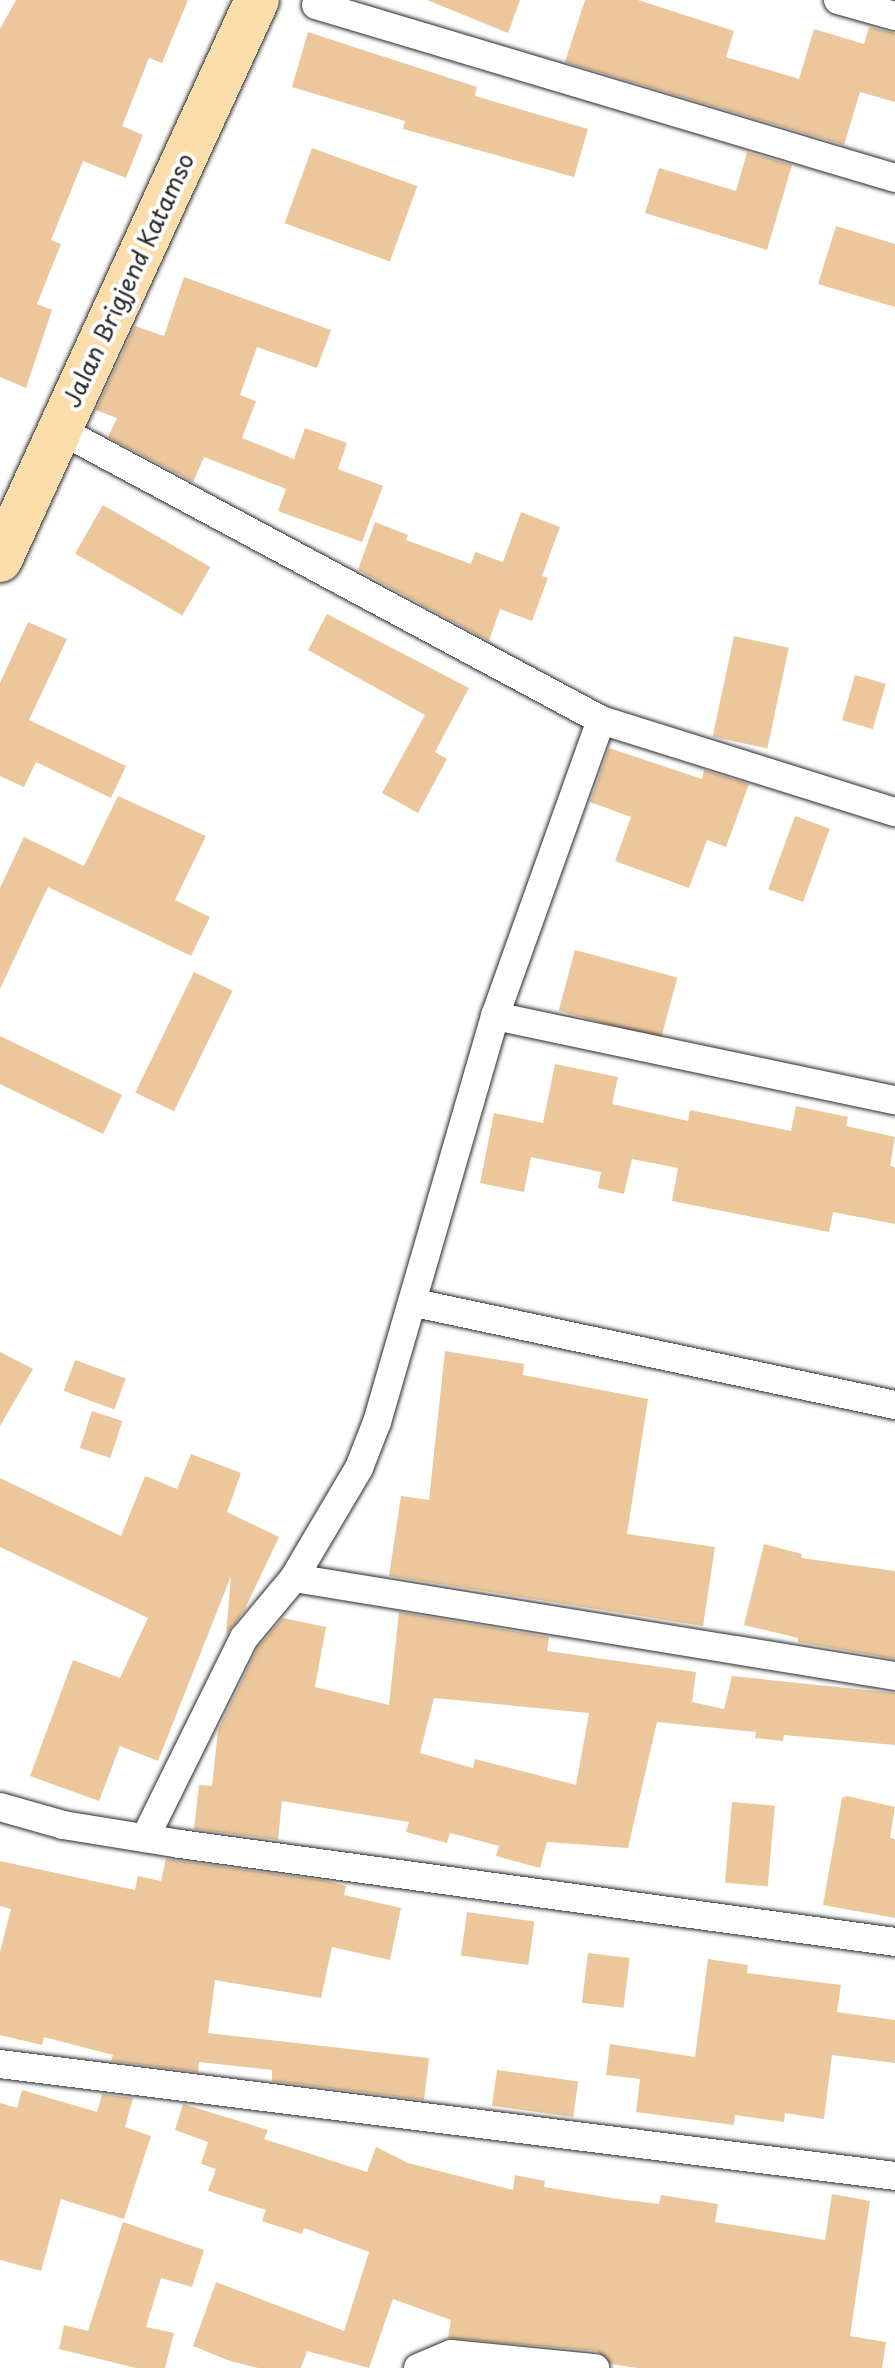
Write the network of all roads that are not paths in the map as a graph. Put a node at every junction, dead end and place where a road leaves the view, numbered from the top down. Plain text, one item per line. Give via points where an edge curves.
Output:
1 (257, 0) edge
2 (838, 0) edge
3 (316, 5) dead end
4 (895, 16) edge
5 (895, 178) edge
6 (60, 430) junction
7 (5, 534) edge
8 (601, 720) junction
9 (895, 812) edge
10 (495, 1016) junction
11 (895, 1100) edge
12 (415, 1303) junction
13 (895, 1405) edge
14 (294, 1578) junction
15 (895, 1676) edge
16 (0, 1807) edge
17 (145, 1838) junction
18 (895, 1942) edge
19 (0, 2064) edge
20 (895, 2176) edge
21 (418, 2368) edge
22 (595, 2368) edge

1 - 6 main road, Jalan Brigjend Katamso
2 - 4 street
3 - 5 street
6 - 7 main road, Jalan Brigjend Katamso
6 - 8 street
8 - 9 street
8 - 10 street
10 - 11 street
10 - 12 street
12 - 13 street
12 - 14 street via 359,1468
14 - 15 street
14 - 17 street via 244,1638
16 - 17 street via 63,1825
17 - 18 street
19 - 20 street
21 - 22 street via 451,2354

